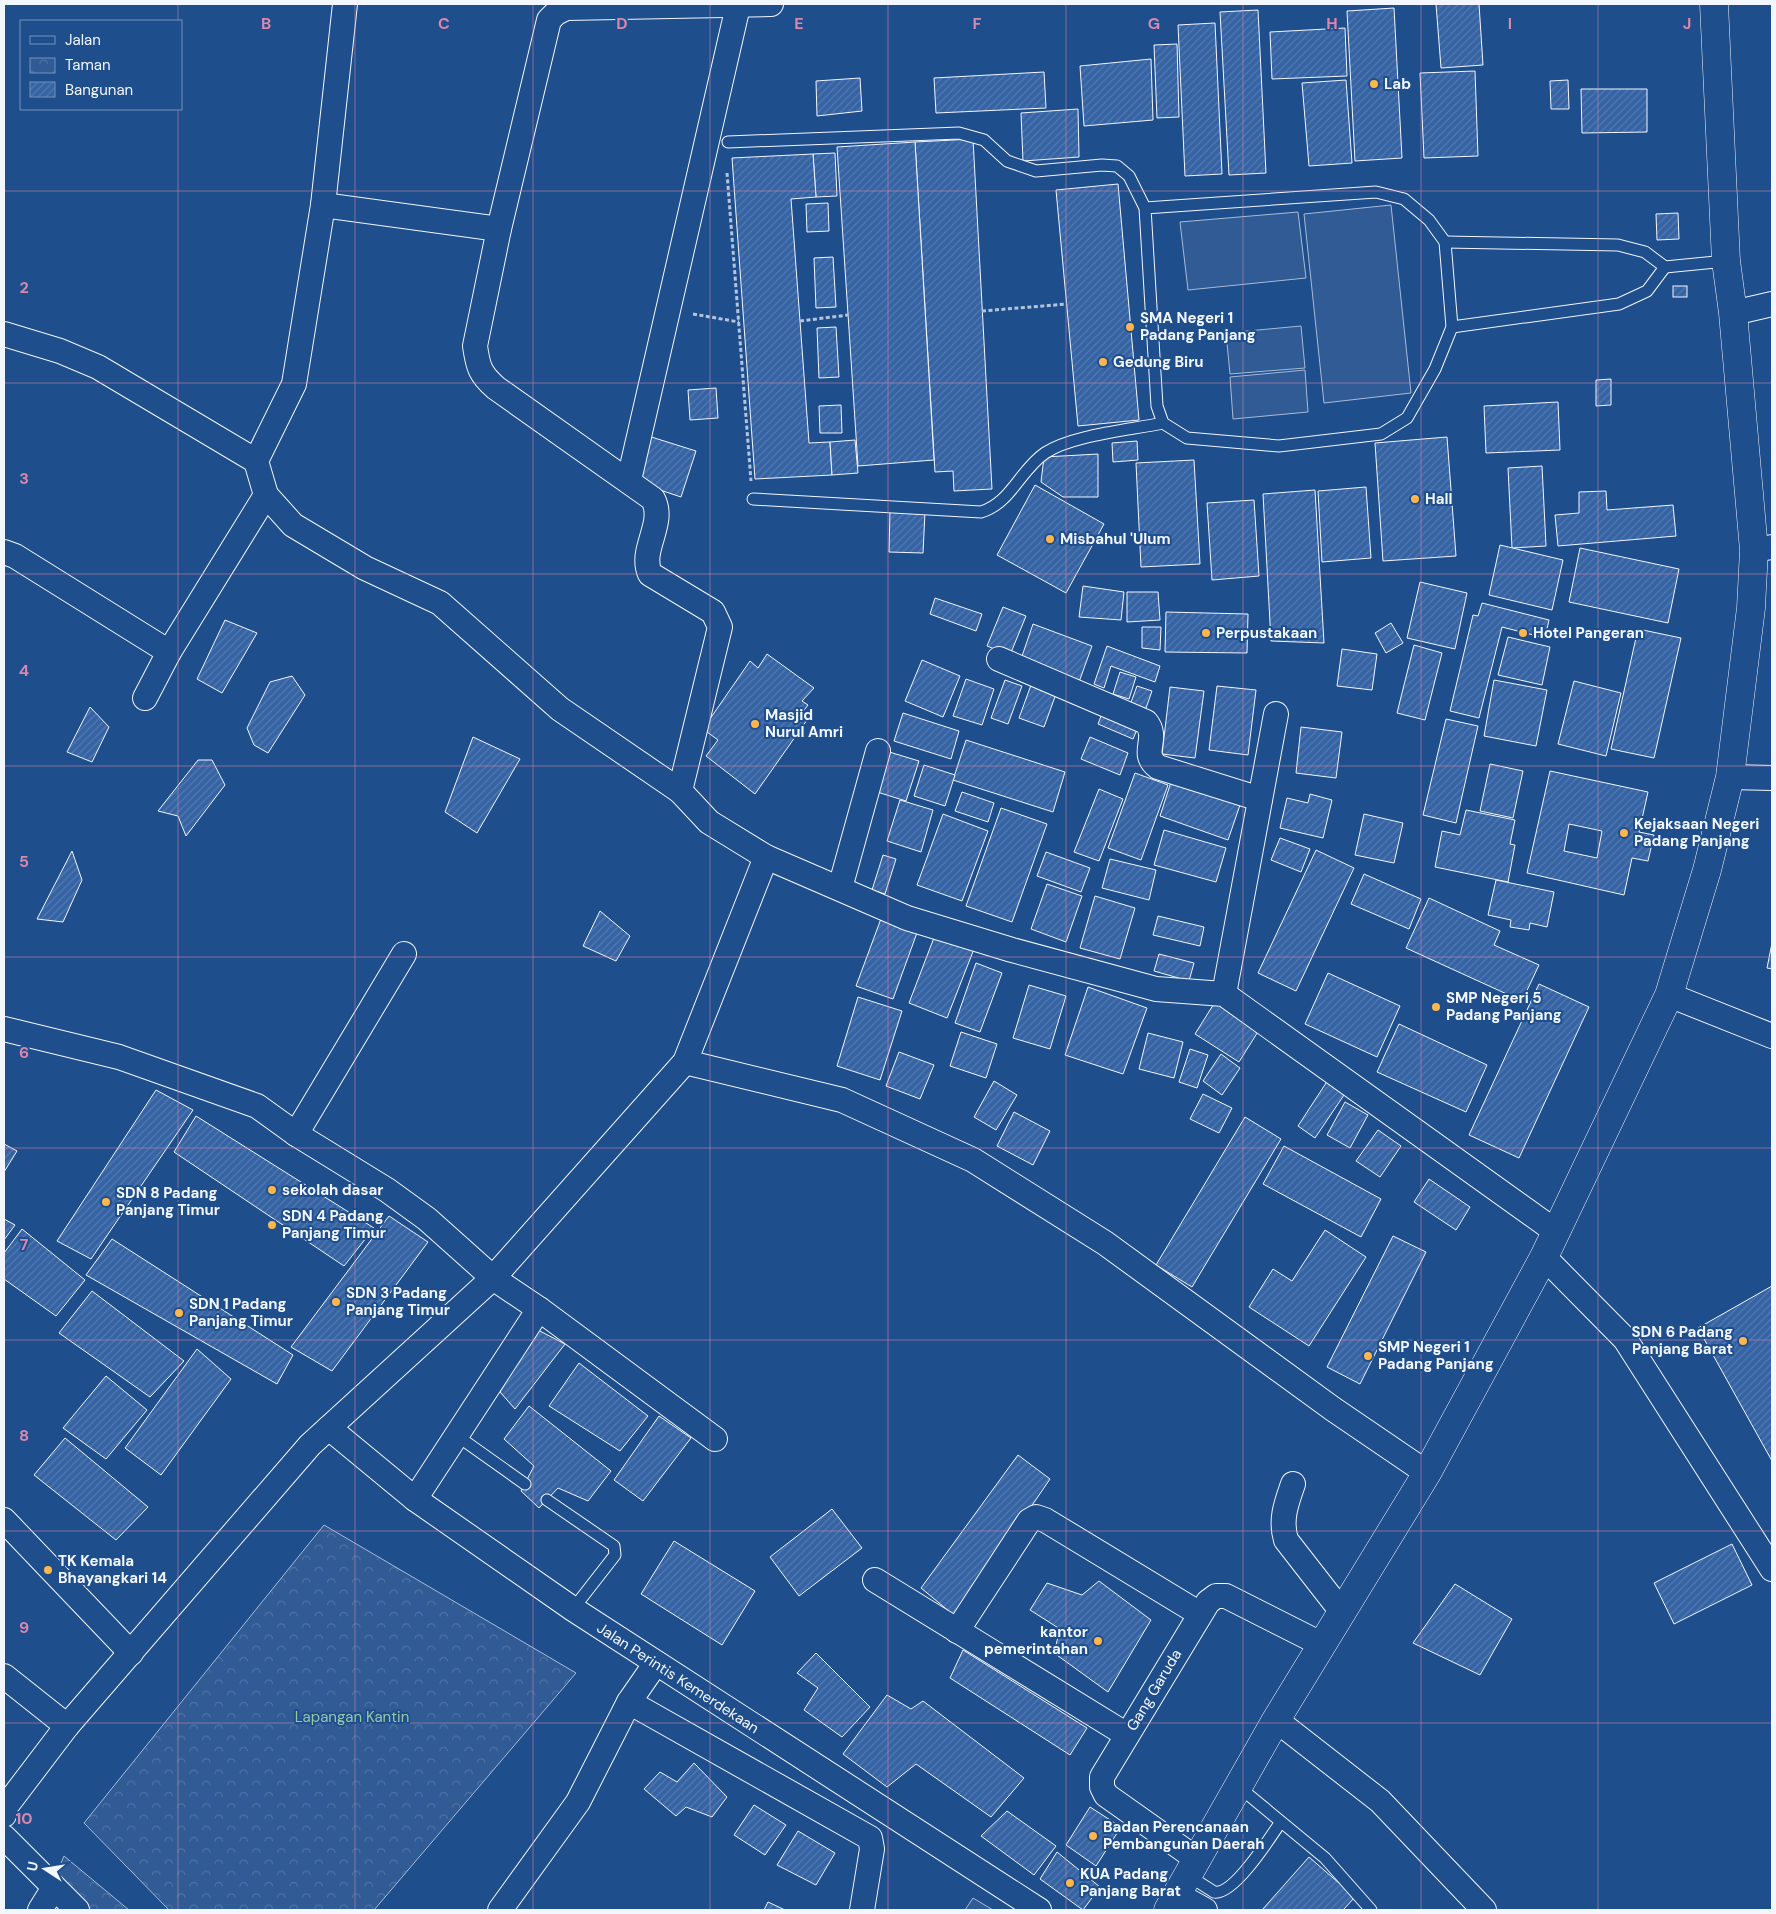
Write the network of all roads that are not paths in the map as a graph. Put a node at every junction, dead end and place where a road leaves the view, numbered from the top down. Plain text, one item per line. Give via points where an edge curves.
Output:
1 (345, 4) edge
2 (771, 4) edge
3 (1714, 4) edge
4 (738, 6) junction
5 (728, 142) road end
6 (323, 205) junction
7 (1145, 208) junction
8 (499, 229) junction
9 (1445, 242) junction
10 (1726, 261) junction
11 (1665, 267) junction
12 (1772, 304) edge
13 (1733, 313) junction
14 (1452, 327) junction
15 (4, 334) edge
16 (1163, 423) junction
17 (256, 461) junction
18 (629, 480) junction
19 (266, 494) junction
20 (753, 499) road end
21 (1763, 549) edge
22 (4, 552) edge
23 (169, 652) junction
24 (999, 659) dead end
25 (144, 698) dead end
26 (1276, 714) dead end
27 (878, 751) dead end
28 (1730, 777) junction
29 (1772, 778) edge
30 (680, 791) junction
31 (1260, 799) junction
32 (766, 857) junction
33 (840, 888) junction
34 (404, 954) dead end
35 (1224, 994) junction
36 (1669, 995) junction
37 (4, 1029) edge
38 (1772, 1036) edge
39 (685, 1062) junction
40 (296, 1134) junction
41 (1555, 1230) junction
42 (1544, 1257) junction
43 (494, 1278) junction
44 (539, 1309) junction
45 (329, 1428) junction
46 (456, 1435) junction
47 (715, 1439) dead end
48 (1427, 1473) junction
49 (524, 1484) dead end
50 (1293, 1484) dead end
51 (415, 1499) junction
52 (546, 1500) dead end
53 (4, 1520) edge
54 (1772, 1569) edge
55 (875, 1580) dead end
56 (573, 1609) junction
57 (1342, 1612) junction
58 (1200, 1614) junction
59 (957, 1631) junction
60 (1323, 1645) junction
61 (131, 1653) junction
62 (656, 1663) junction
63 (4, 1676) edge
64 (629, 1702) junction
65 (1276, 1720) junction
66 (67, 1726) junction
67 (1127, 1735) junction
68 (1239, 1787) junction
69 (4, 1815) edge
70 (1280, 1823) junction
71 (4, 1837) edge
72 (1183, 1885) edge
73 (53, 1889) junction
74 (40, 1910) edge
75 (77, 1910) edge
76 (500, 1910) edge
77 (862, 1910) edge
78 (1039, 1910) edge
79 (1205, 1910) edge
80 (1370, 1910) edge
81 (1484, 1910) edge

1 - 6 street
2 - 4 street
3 - 10 highway
4 - 8 street via 566,8 556,13 549,20
4 - 18 street
5 - 7 lane via 959,132 984,140 1008,161 1036,172 1117,166 1129,176
6 - 8 street
6 - 17 street via 294,384
7 - 9 lane via 1376,192 1404,198 1429,220
7 - 16 lane via 1157,406
8 - 18 street via 475,346 477,364 483,377
9 - 11 lane via 1618,245 1645,252
9 - 14 lane
10 - 11 lane
10 - 13 highway
11 - 14 lane via 1647,292 1619,304
12 - 13 street
13 - 21 highway
14 - 16 lane via 1435,369 1406,418 1381,434 1279,446 1187,438
15 - 17 street via 98,366
16 - 20 lane via 1060,444 1032,463 1005,499 993,509 982,512
17 - 19 street
18 - 30 street via 653,499 658,508 647,559 650,574 713,612 720,627
19 - 23 street
19 - 30 street via 293,525 365,568 440,603 560,708
21 - 28 highway via 1751,608
22 - 23 street
23 - 25 street
24 - 31 street via 1146,722 1152,734 1149,755 1151,762 1158,766
26 - 31 street
27 - 33 street
28 - 29 street
28 - 36 highway via 1707,870
30 - 32 street via 709,822
31 - 35 street
32 - 33 street
32 - 39 street
33 - 35 street via 907,918 1012,950 1156,989
34 - 40 street
35 - 41 street
36 - 38 street
36 - 41 highway
37 - 40 street via 119,1057 257,1106
39 - 43 street
39 - 48 street via 842,1100 973,1160 1105,1243 1333,1409
40 - 43 street via 387,1190
41 - 42 highway
42 - 48 highway
42 - 54 street via 1625,1338
43 - 44 street
43 - 45 street
44 - 46 street
44 - 47 street
45 - 51 street, Jalan Perintis Kemerdekaan
45 - 61 street via 310,1445
46 - 49 lane
46 - 51 street
48 - 57 highway
50 - 57 street via 1283,1513 1282,1528 1286,1540
51 - 56 street, Jalan Perintis Kemerdekaan
52 - 56 lane via 614,1546 615,1555
53 - 61 street
55 - 59 street
56 - 62 street, Jalan Perintis Kemerdekaan
57 - 60 highway
58 - 59 street via 1045,1520 1036,1518 1029,1521
58 - 60 street, Gang Garuda via 1216,1596 1226,1596
58 - 67 street, Gang Garuda
59 - 67 street
60 - 65 highway
61 - 66 street
62 - 64 street
62 - 78 street, Jalan Perintis Kemerdekaan
63 - 66 street
64 - 76 street via 578,1802
64 - 77 street via 870,1838 872,1849
65 - 68 highway
65 - 81 street via 1380,1801
66 - 69 street via 7,1805
67 - 72 street, Gang Garuda via 1102,1776 1102,1787
68 - 70 lane
68 - 72 highway
70 - 72 lane via 1262,1850 1228,1889 1214,1892
70 - 80 lane via 1325,1858
71 - 73 street
72 - 79 street, Gang Garuda
73 - 74 street
73 - 75 street

